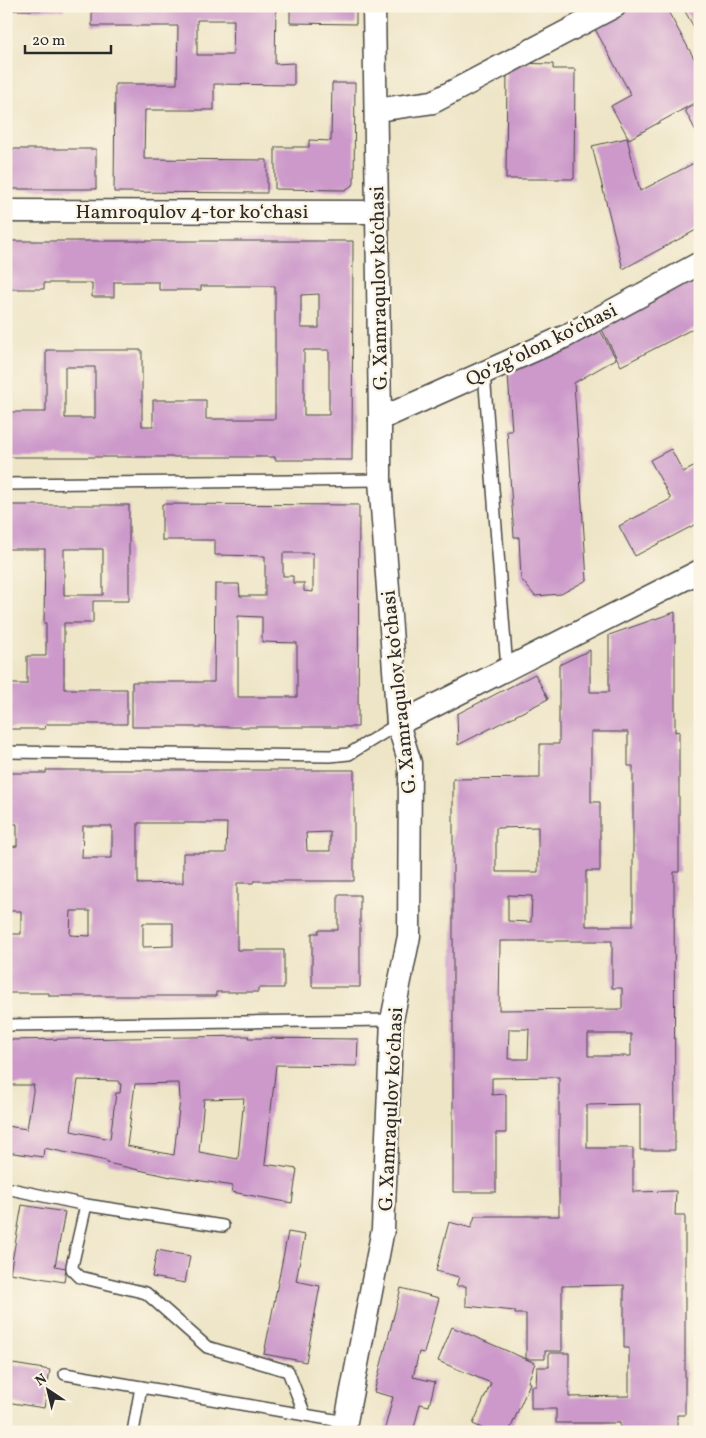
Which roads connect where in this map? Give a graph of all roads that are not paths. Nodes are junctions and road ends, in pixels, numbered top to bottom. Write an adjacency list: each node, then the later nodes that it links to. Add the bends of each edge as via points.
1 (374, 6): 3 (street, G. Xamraqulov koʻchasi)
2 (615, 6): 3 (street, via 433,102)
3 (376, 110): 5 (street, G. Xamraqulov koʻchasi)
4 (6, 211): 5 (street, Hamroqulov 4-tor koʻchasi)
5 (377, 212): 8 (street, G. Xamraqulov koʻchasi)
6 (700, 263): 7 (street, Qoʻzgʻolon koʻchasi, via 566,336)
7 (484, 373): 8 (street, Qoʻzgʻolon koʻchasi); 12 (lane)
8 (380, 419): 9 (street, G. Xamraqulov koʻchasi)
9 (380, 480): 10 (lane); 13 (street, G. Xamraqulov koʻchasi)
10 (6, 484)
11 (700, 572): 12 (street)
12 (507, 668): 13 (street)
13 (398, 724): 14 (lane, via 349,754 330,756); 15 (street, G. Xamraqulov koʻchasi, via 410,763 408,936)
14 (6, 752)
15 (392, 1020): 16 (lane); 23 (street, G. Xamraqulov koʻchasi, via 383,1229)
16 (6, 1025)
17 (6, 1188): 18 (lane)
18 (86, 1205): 19 (lane); 22 (lane, via 72,1270 80,1277 146,1294 207,1347 288,1371)
19 (223, 1226)
20 (65, 1374): 21 (lane)
21 (141, 1387): 22 (lane); 24 (lane)
22 (305, 1415): 23 (lane)
23 (345, 1427)
24 (133, 1432)

